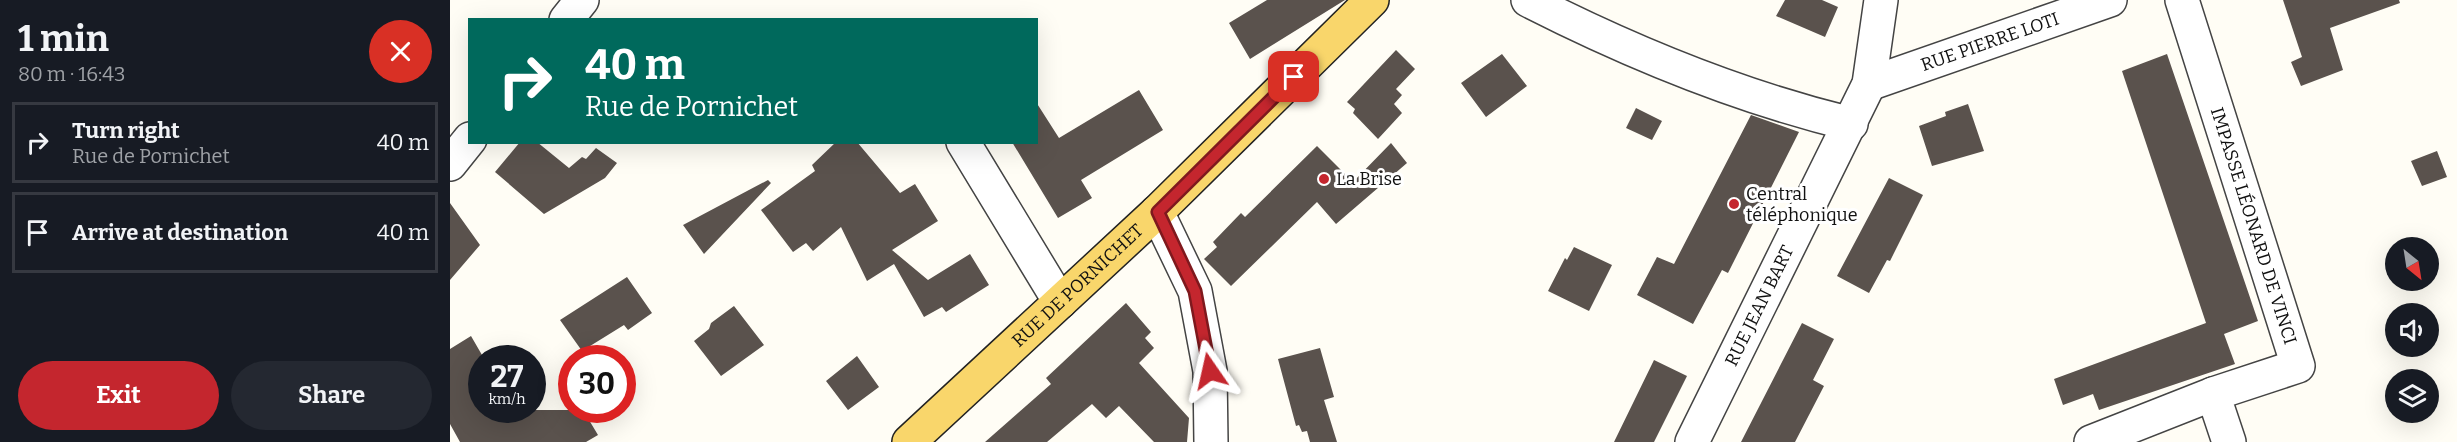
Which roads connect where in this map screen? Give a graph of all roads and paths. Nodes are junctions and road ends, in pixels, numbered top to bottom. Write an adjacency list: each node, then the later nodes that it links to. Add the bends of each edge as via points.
1 (582, 0): 7 (street)
2 (1372, 0): 13 (main road, RUE DE PORNICHET)
3 (1528, 0): 9 (street, via 1578,26 1712,81)
4 (1881, 0): 8 (street, RUE JEAN BART)
5 (2110, 0): 8 (street, RUE PIERRE LOTI)
6 (2182, 0): 15 (street, IMPASSE LÉONARD DE VINCI, via 2298,366)
7 (568, 18)
8 (1869, 84): 9 (street, RUE JEAN BART)
9 (1851, 124): 18 (street, RUE JEAN BART)
10 (468, 142): 12 (street)
11 (964, 144): 14 (street)
12 (450, 164)
13 (1158, 212): 14 (main road, RUE DE PORNICHET); 17 (street, via 1195,291 1210,371)
14 (1060, 302): 16 (main road, RUE DE PORNICHET)
15 (2212, 394): 19 (street, IMPASSE LÉONARD DE VINCI); 20 (street)
16 (909, 442)
17 (1211, 442)
18 (1692, 442)
19 (2091, 442)
20 (2229, 442)

